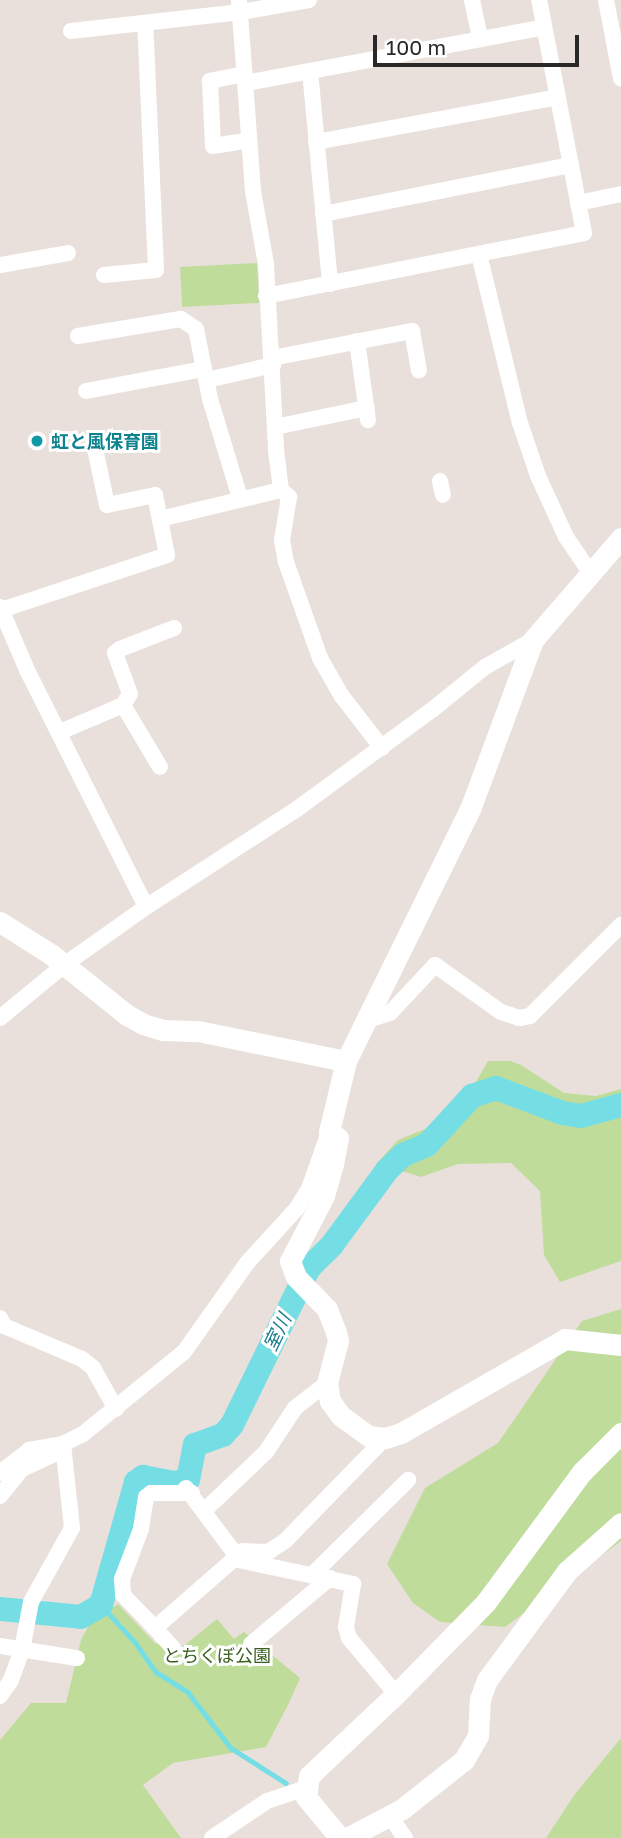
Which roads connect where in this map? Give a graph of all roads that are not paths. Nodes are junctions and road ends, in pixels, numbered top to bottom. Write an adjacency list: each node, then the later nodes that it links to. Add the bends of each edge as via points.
1 (304, 0): 5 (street)
2 (472, 0): 9 (street)
3 (539, 0): 7 (street)
4 (606, 0): 12 (street)
5 (240, 6): 6 (street); 11 (street)
6 (145, 23): 8 (street); 23 (street, via 156,270)
7 (544, 27): 9 (street); 13 (street)
8 (71, 31)
9 (480, 39): 10 (street)
10 (310, 71): 11 (street); 15 (street)
11 (245, 78): 14 (street); 14 (street, via 210,81 214,146)
12 (621, 79)
13 (558, 97): 15 (street); 16 (street)
14 (249, 140): 25 (street)
15 (316, 142): 19 (street)
16 (571, 165): 18 (street); 19 (street)
17 (621, 194): 18 (street)
18 (578, 203): 21 (street, via 584,233)
19 (323, 214): 24 (street)
20 (68, 253): 22 (street)
21 (479, 254): 24 (street); 38 (street, via 514,400 538,476 566,537)
22 (0, 265)
23 (104, 275)
24 (330, 284): 25 (street)
25 (266, 296): 28 (street)
26 (78, 336): 30 (street, via 181,319 196,329)
27 (357, 341): 28 (street); 29 (street, via 412,331); 32 (street, via 368,414)
28 (272, 362): 30 (street); 32 (street)
29 (419, 370)
30 (206, 374): 31 (street); 35 (street)
31 (86, 391)
32 (275, 427): 34 (street)
33 (93, 439): 36 (street, via 107,505 155,495)
34 (281, 490): 35 (street); 45 (street, via 289,497 282,540 286,562 320,658 341,695)
35 (240, 498): 36 (street)
36 (160, 520): 39 (street, via 167,555)
37 (621, 538): 38 (street)
38 (590, 572): 42 (street)
39 (1, 609): 41 (street)
40 (174, 628): 43 (street, via 115,653 131,694)
41 (4, 629): 44 (street)
42 (533, 640): 45 (street, via 485,667); 52 (street, via 470,810)
43 (123, 705): 44 (street); 46 (street)
44 (60, 732): 47 (street)
45 (382, 748): 47 (street)
46 (160, 768)
47 (146, 907): 50 (street)
48 (0, 922): 50 (street)
49 (621, 925): 52 (street, via 530,1016 501,1013 435,965 390,1013)
50 (64, 965): 51 (street); 53 (street, via 143,1024)
51 (0, 1018)
52 (368, 1020): 53 (street)
53 (346, 1061): 54 (street)
54 (329, 1132): 57 (street, via 338,1138 324,1196 290,1261 303,1284 327,1309 337,1332); 58 (street, via 309,1189 297,1208 247,1263 184,1352)
55 (0, 1318): 58 (street, via 4,1326 93,1367)
56 (621, 1345): 60 (street, via 565,1339)
57 (327, 1383): 60 (street, via 330,1401 341,1416 369,1436); 65 (street, via 295,1408 266,1452)
58 (116, 1409): 61 (street)
59 (621, 1433): 76 (street, via 582,1472 486,1602)
60 (385, 1438): 67 (street, via 285,1541 268,1552)
61 (64, 1447): 62 (street, via 29,1450); 64 (street, via 22,1469); 74 (street, via 72,1528 32,1602)
62 (0, 1473)
63 (408, 1480): 68 (street)
64 (0, 1496)
65 (205, 1510): 67 (street); 70 (street, via 189,1490 146,1497 141,1529 122,1579 123,1595)
66 (621, 1522): 79 (street, via 567,1571 487,1680 480,1699 478,1736 464,1760)
67 (233, 1555): 68 (street); 70 (street)
68 (313, 1574): 69 (street)
69 (330, 1578): 71 (street); 76 (street, via 353,1584 346,1627 349,1638)
70 (155, 1628): 73 (street)
71 (251, 1644)
72 (0, 1646): 74 (street)
73 (173, 1648)
74 (22, 1650): 75 (street); 77 (street)
75 (77, 1658)
76 (396, 1694): 78 (street, via 327,1757 309,1776)
77 (0, 1696)
78 (306, 1788): 80 (street, via 267,1801); 81 (street, via 306,1797)
79 (389, 1815): 82 (street); 83 (street)
80 (212, 1838)
81 (340, 1838)
82 (347, 1838)
83 (405, 1838)

